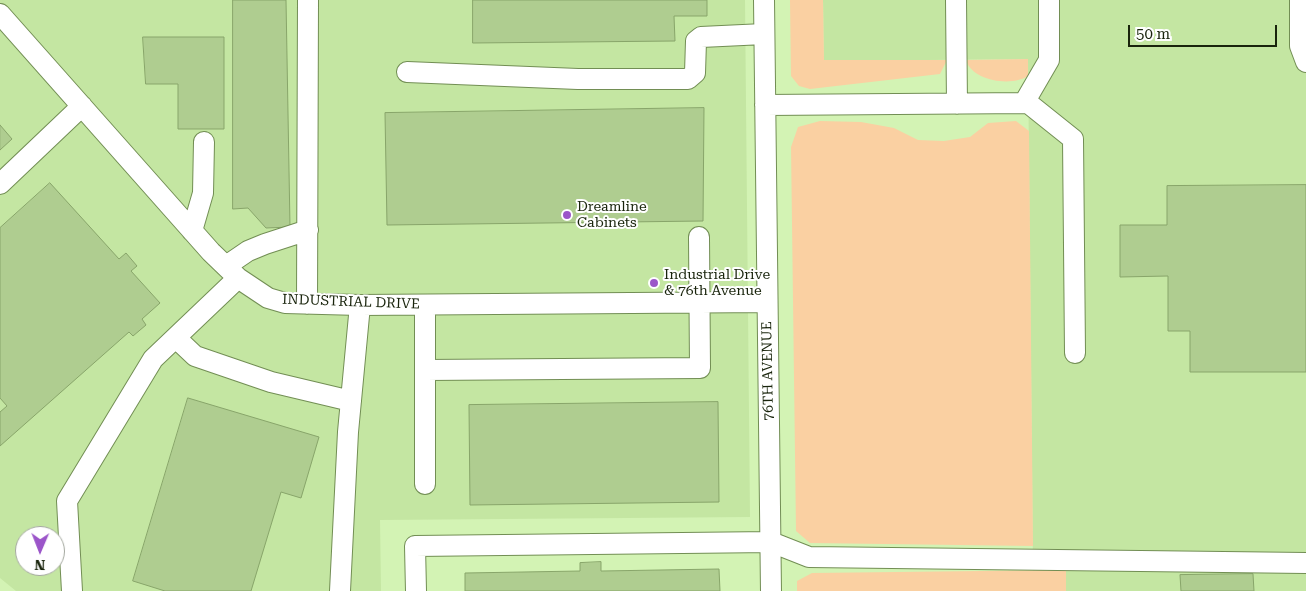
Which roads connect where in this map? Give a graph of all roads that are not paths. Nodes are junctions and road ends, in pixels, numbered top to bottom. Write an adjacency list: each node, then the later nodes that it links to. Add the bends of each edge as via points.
1 (308, 0): 16 (street)
2 (764, 0): 7 (street, 76TH AVENUE)
3 (956, 0): 11 (street)
4 (1049, 0): 10 (street, via 1049,60)
5 (1300, 0): 8 (street, via 1300,46)
6 (0, 14): 13 (street, INDUSTRIAL DRIVE)
7 (764, 34): 9 (street, via 701,37 696,41 694,73 688,79 578,79); 12 (street, 76TH AVENUE)
8 (1306, 62)
9 (407, 72)
10 (1024, 103): 11 (street); 26 (street, via 1073,139)
11 (957, 104): 12 (street)
12 (765, 105): 20 (street, 76TH AVENUE)
13 (82, 106): 15 (street); 17 (street, INDUSTRIAL DRIVE)
14 (204, 142): 17 (street, via 203,193)
15 (0, 184)
16 (308, 230): 19 (street, via 248,251); 22 (street)
17 (192, 231): 19 (street, INDUSTRIAL DRIVE)
18 (699, 237): 21 (street)
19 (232, 272): 22 (street, INDUSTRIAL DRIVE, via 268,298); 25 (street)
20 (767, 302): 21 (street, INDUSTRIAL DRIVE); 30 (street, 76TH AVENUE)
21 (698, 303): 24 (street, INDUSTRIAL DRIVE); 27 (street, via 700,368)
22 (308, 304): 23 (street, INDUSTRIAL DRIVE)
23 (360, 305): 24 (street, INDUSTRIAL DRIVE); 28 (street)
24 (425, 305): 27 (street)
25 (176, 338): 28 (street, via 195,356 272,382); 32 (street, via 153,359 67,501)
26 (1075, 353)
27 (425, 370): 29 (street)
28 (351, 401): 33 (street)
29 (426, 484)
30 (771, 542): 31 (street, via 809,557); 34 (street, via 415,546); 35 (street, 76TH AVENUE)
31 (1306, 563)
32 (72, 591)
33 (340, 591)
34 (416, 591)
35 (771, 591)

